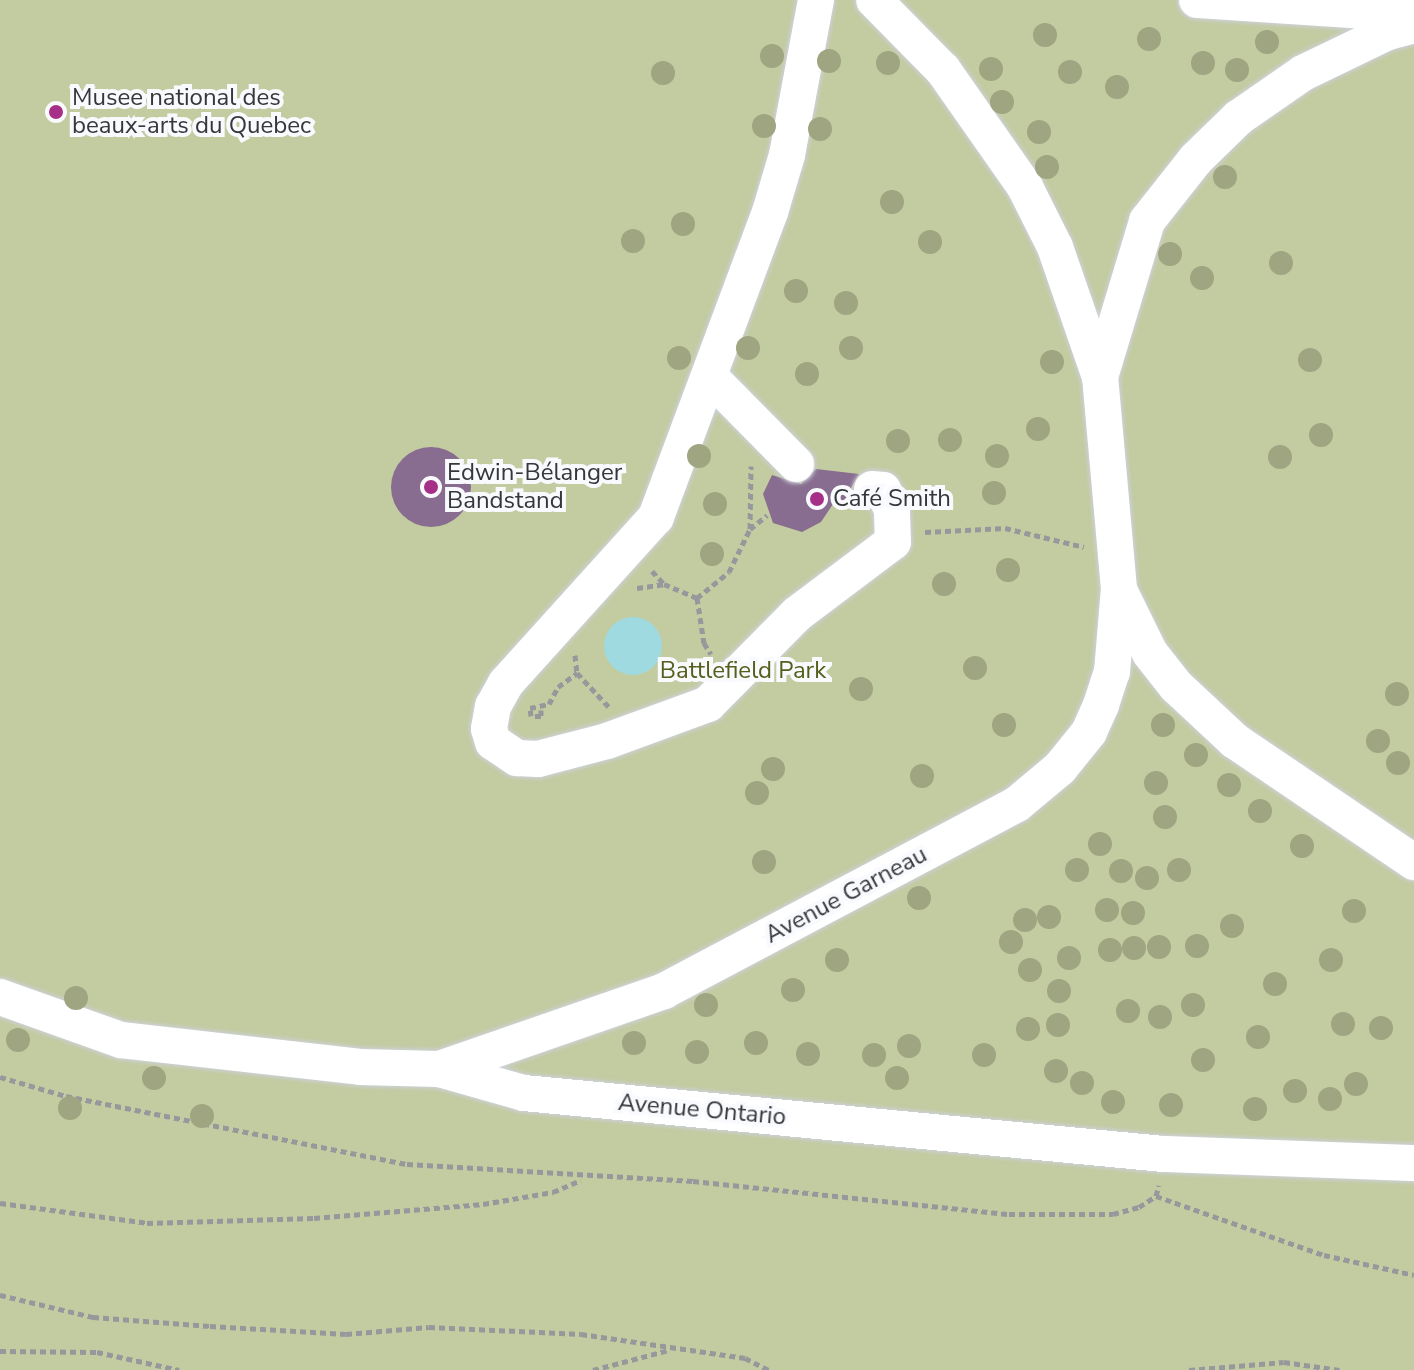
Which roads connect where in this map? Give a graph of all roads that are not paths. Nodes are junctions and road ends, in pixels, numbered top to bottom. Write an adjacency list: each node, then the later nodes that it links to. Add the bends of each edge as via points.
1 (816, 0): 7 (street, via 783,169)
2 (874, 0): 6 (street, Avenue Garneau, via 943,70 1025,187 1055,247)
3 (1197, 0): 4 (street)
4 (1414, 14)
5 (1414, 25): 6 (street, Avenue Garneau, via 1303,73 1238,118 1196,159 1147,221)
6 (1100, 377): 10 (street, Avenue Garneau)
7 (711, 378): 8 (street); 9 (street, via 656,517 506,683 493,706 493,742 517,758 538,759 607,741 708,704 797,614 893,542 892,510 883,490)
8 (796, 464)
9 (872, 489)
10 (1118, 571): 11 (street, Avenue Garneau, via 1150,653 1225,732 1300,789); 13 (street, Avenue Garneau, via 1112,672 1089,732 1060,768 1017,804 664,991)
11 (1414, 862)
12 (0, 997): 13 (street, Avenue Ontario, via 121,1040 331,1064)
13 (439, 1069): 14 (street, Avenue Ontario, via 524,1093 1163,1154)
14 (1414, 1163)

